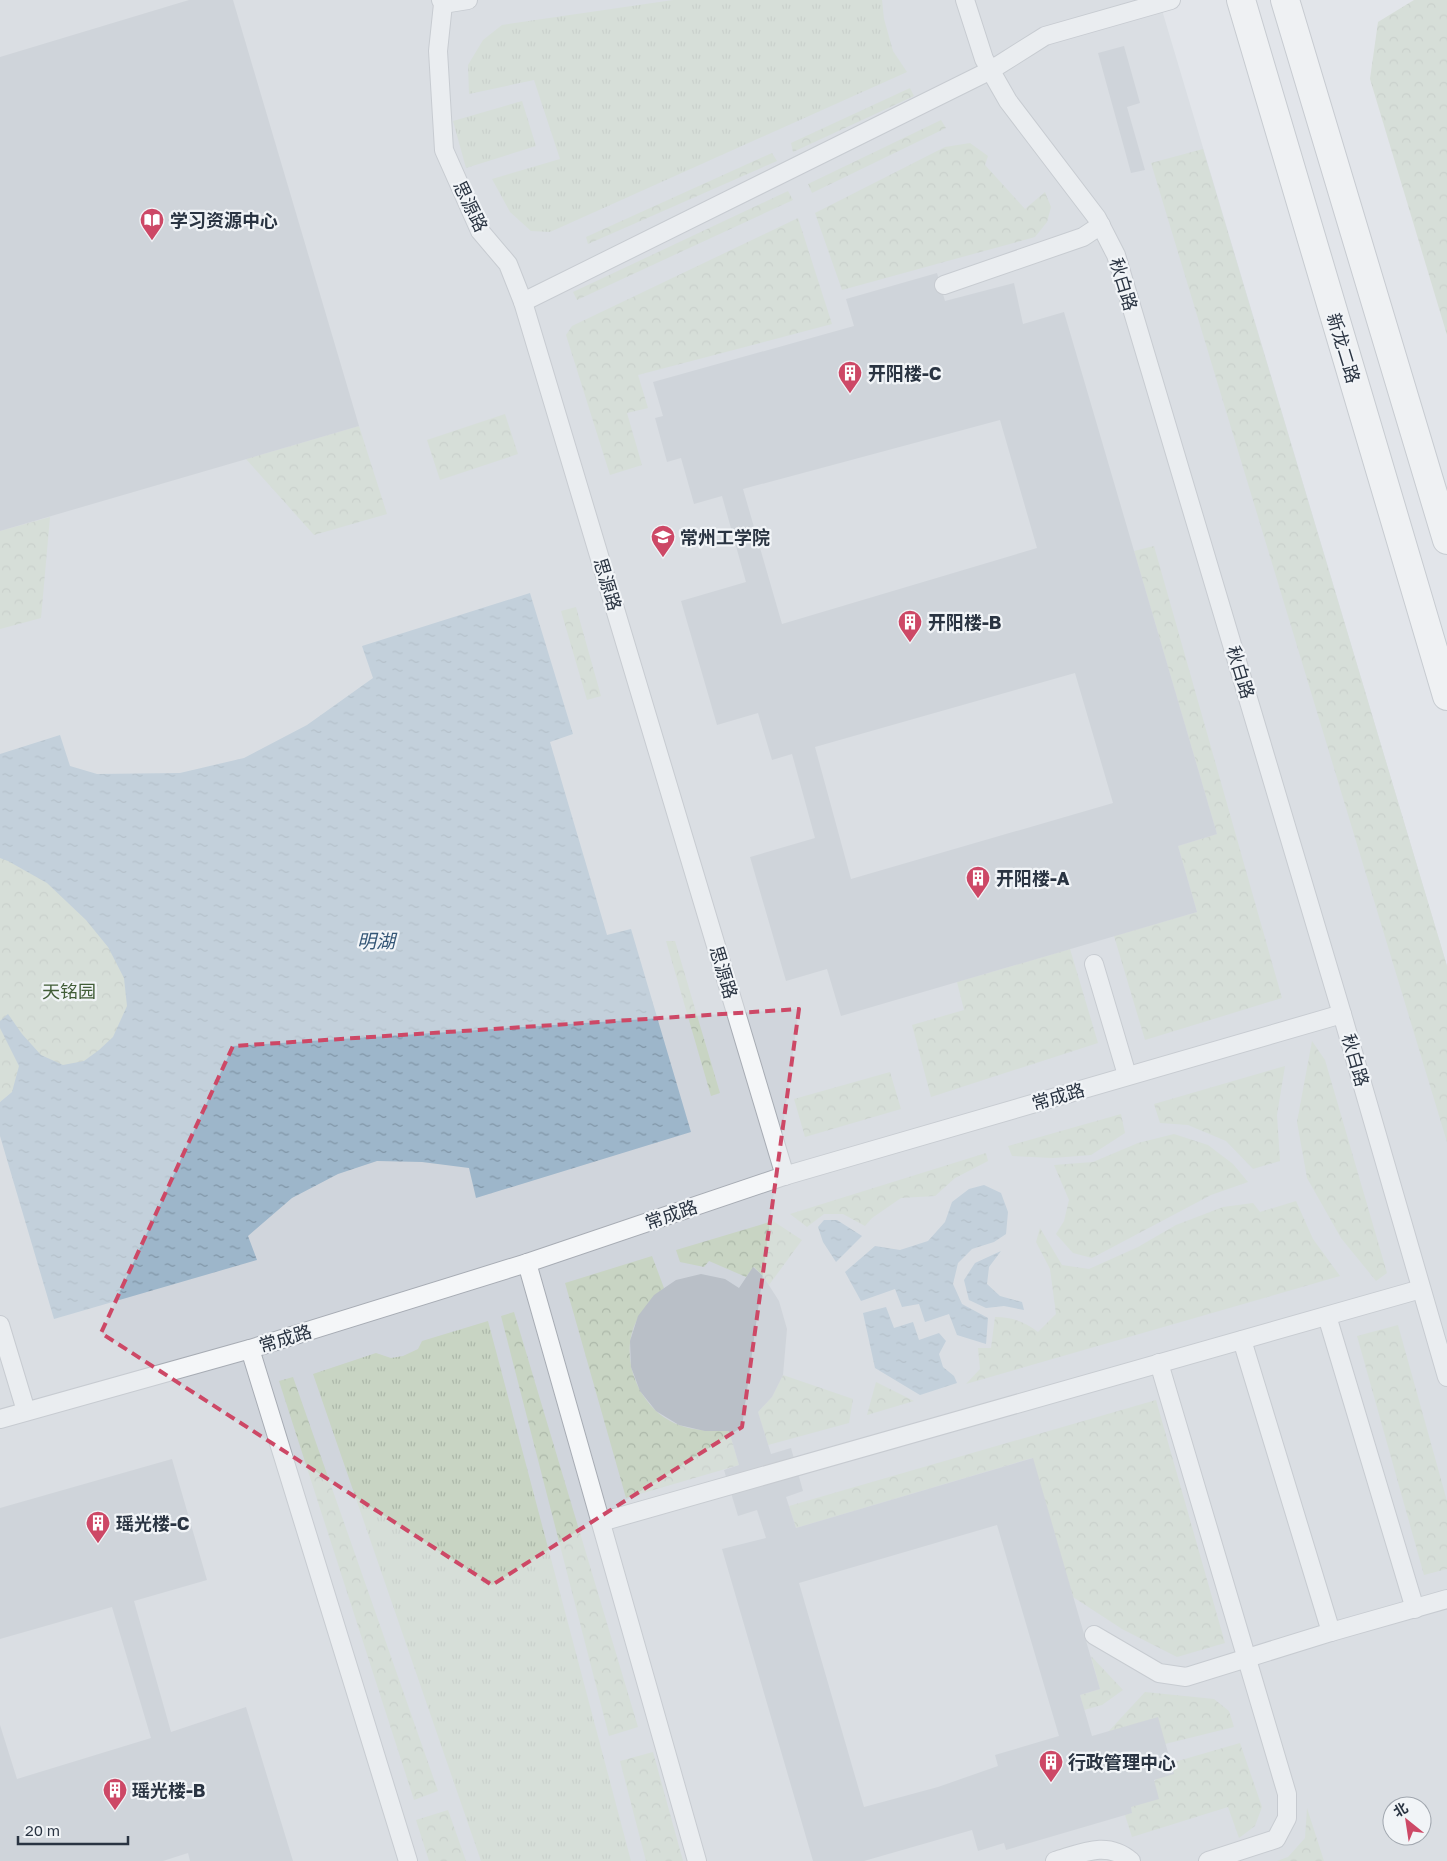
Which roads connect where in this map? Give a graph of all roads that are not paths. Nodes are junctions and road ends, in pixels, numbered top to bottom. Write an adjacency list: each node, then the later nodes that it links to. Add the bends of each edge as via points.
1 (468, 0): 6 (lane)
2 (965, 0): 7 (lane, 秋白路, via 984,59)
3 (1170, 0): 7 (lane, via 1045,36)
4 (1241, 0): 12 (street, 新龙二路)
5 (1285, 0): 11 (street)
6 (442, 2): 10 (lane, 思源路, via 438,51 444,150 480,231 508,264)
7 (992, 70): 8 (lane, 秋白路, via 1008,101); 10 (lane)
8 (1101, 225): 9 (lane, via 1082,237); 14 (lane, 秋白路, via 1116,255)
9 (944, 286)
10 (523, 302): 16 (lane, 思源路)
11 (1447, 540)
12 (1447, 696)
13 (1094, 964): 15 (lane)
14 (1342, 1014): 15 (lane, 常成路); 18 (lane, 秋白路)
15 (1128, 1075): 16 (lane, 常成路)
16 (785, 1176): 17 (lane, 常成路)
17 (527, 1263): 22 (lane, 常成路); 27 (lane)
18 (1421, 1289): 19 (lane); 24 (lane, 秋白路)
19 (1327, 1316): 21 (lane); 29 (lane)
20 (0, 1326): 25 (lane)
21 (1242, 1340): 23 (lane); 30 (lane)
22 (250, 1349): 25 (lane, 常成路); 33 (lane)
23 (1159, 1363): 27 (lane); 32 (lane)
24 (1447, 1377)
25 (26, 1411): 26 (lane, 常成路)
26 (0, 1419)
27 (601, 1522): 34 (lane)
28 (1447, 1599): 29 (lane)
29 (1415, 1609): 30 (lane)
30 (1331, 1632): 32 (lane)
31 (1094, 1635): 32 (lane, via 1159,1672 1186,1677)
32 (1247, 1659): 37 (lane, via 1287,1794 1287,1818 1276,1839)
33 (408, 1861)
34 (698, 1861)
35 (1055, 1861): 36 (lane, via 1098,1848 1123,1853)
36 (1131, 1861)
37 (1208, 1861)

